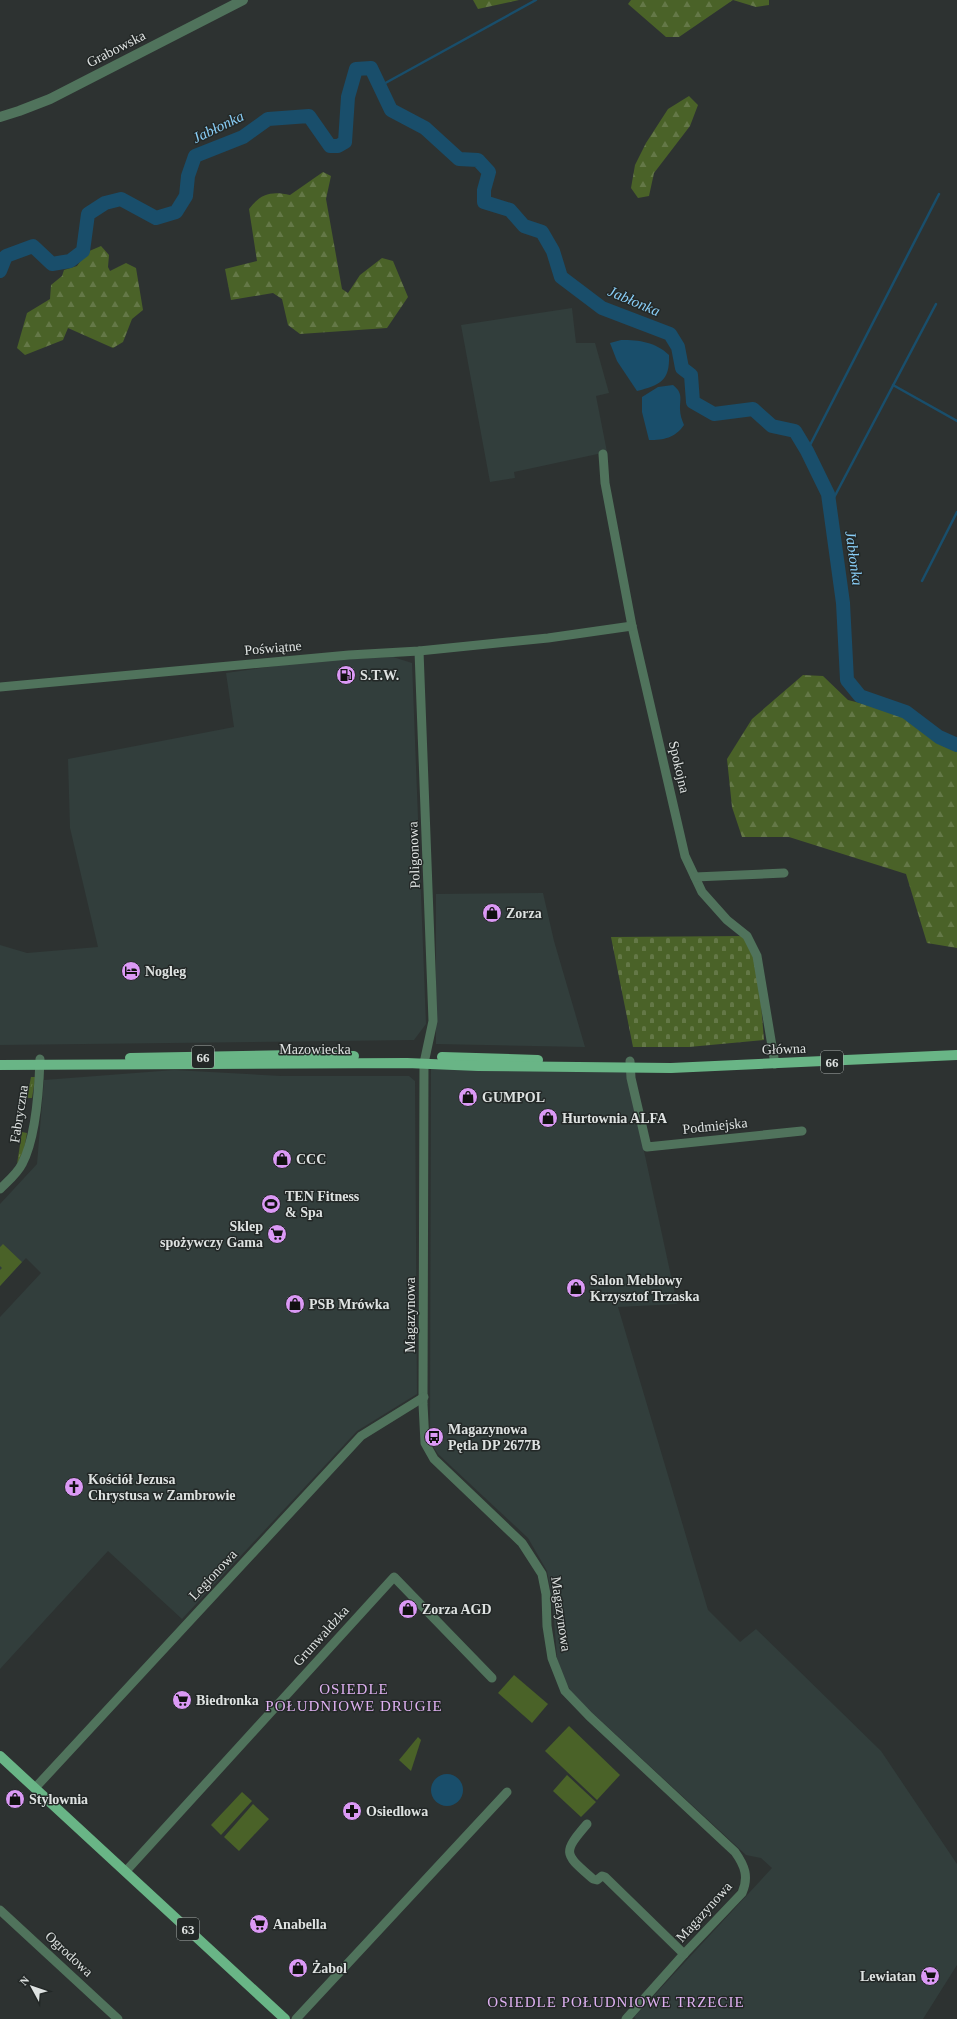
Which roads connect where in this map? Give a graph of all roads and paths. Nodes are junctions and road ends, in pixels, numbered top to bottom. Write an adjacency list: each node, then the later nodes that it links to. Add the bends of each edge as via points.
1 (243, 0): 2 (street, Grabowska, via 50,99)
2 (0, 117)
3 (602, 454): 4 (street, Spokojna, via 605,483)
4 (632, 626): 5 (street, Poświątne, via 548,638); 8 (street, Spokojna, via 684,856)
5 (419, 651): 6 (street, Poświątne, via 349,655); 11 (street, Poligonowa, via 433,1009)
6 (0, 687)
7 (784, 873): 8 (street)
8 (695, 877): 14 (street, Spokojna, via 702,892 726,920 747,936 757,956)
9 (957, 1055): 14 (main road, Główna / 66)
10 (0, 1059): 12 (main road, Mazowiecka / 66)
11 (425, 1060): 12 (main road, Mazowiecka / 66, via 295,1055); 13 (main road, Mazowiecka / 66); 18 (street, Magazynowa)
12 (40, 1062): 15 (main road, Mazowiecka / 66); 17 (street, Fabryczna, via 36,1109 27,1153 16,1172)
13 (630, 1064): 14 (main road, Główna / 66); 16 (street, Podmiejska, via 647,1147)
14 (775, 1064)
15 (0, 1065)
16 (802, 1131)
17 (0, 1189)
18 (424, 1397): 21 (street, Legionowa, via 361,1436); 26 (street, Magazynowa, via 425,1443 429,1451 522,1542 542,1574 552,1658 565,1690 589,1716 735,1852 742,1862 746,1880 742,1893)
19 (492, 1678): 24 (street, Grunwaldzka, via 394,1577)
20 (0, 1756): 21 (main road, 63)
21 (35, 1788): 24 (main road, 63)
22 (507, 1792): 29 (street)
23 (587, 1824): 26 (street, via 572,1841 569,1851 571,1860 593,1880 605,1877)
24 (126, 1872): 28 (main road, 63)
25 (0, 1910): 27 (street, Ogrodowa)
26 (684, 1954): 30 (street, Magazynowa)
27 (118, 2019)
28 (285, 2019)
29 (296, 2019)
30 (626, 2019)

